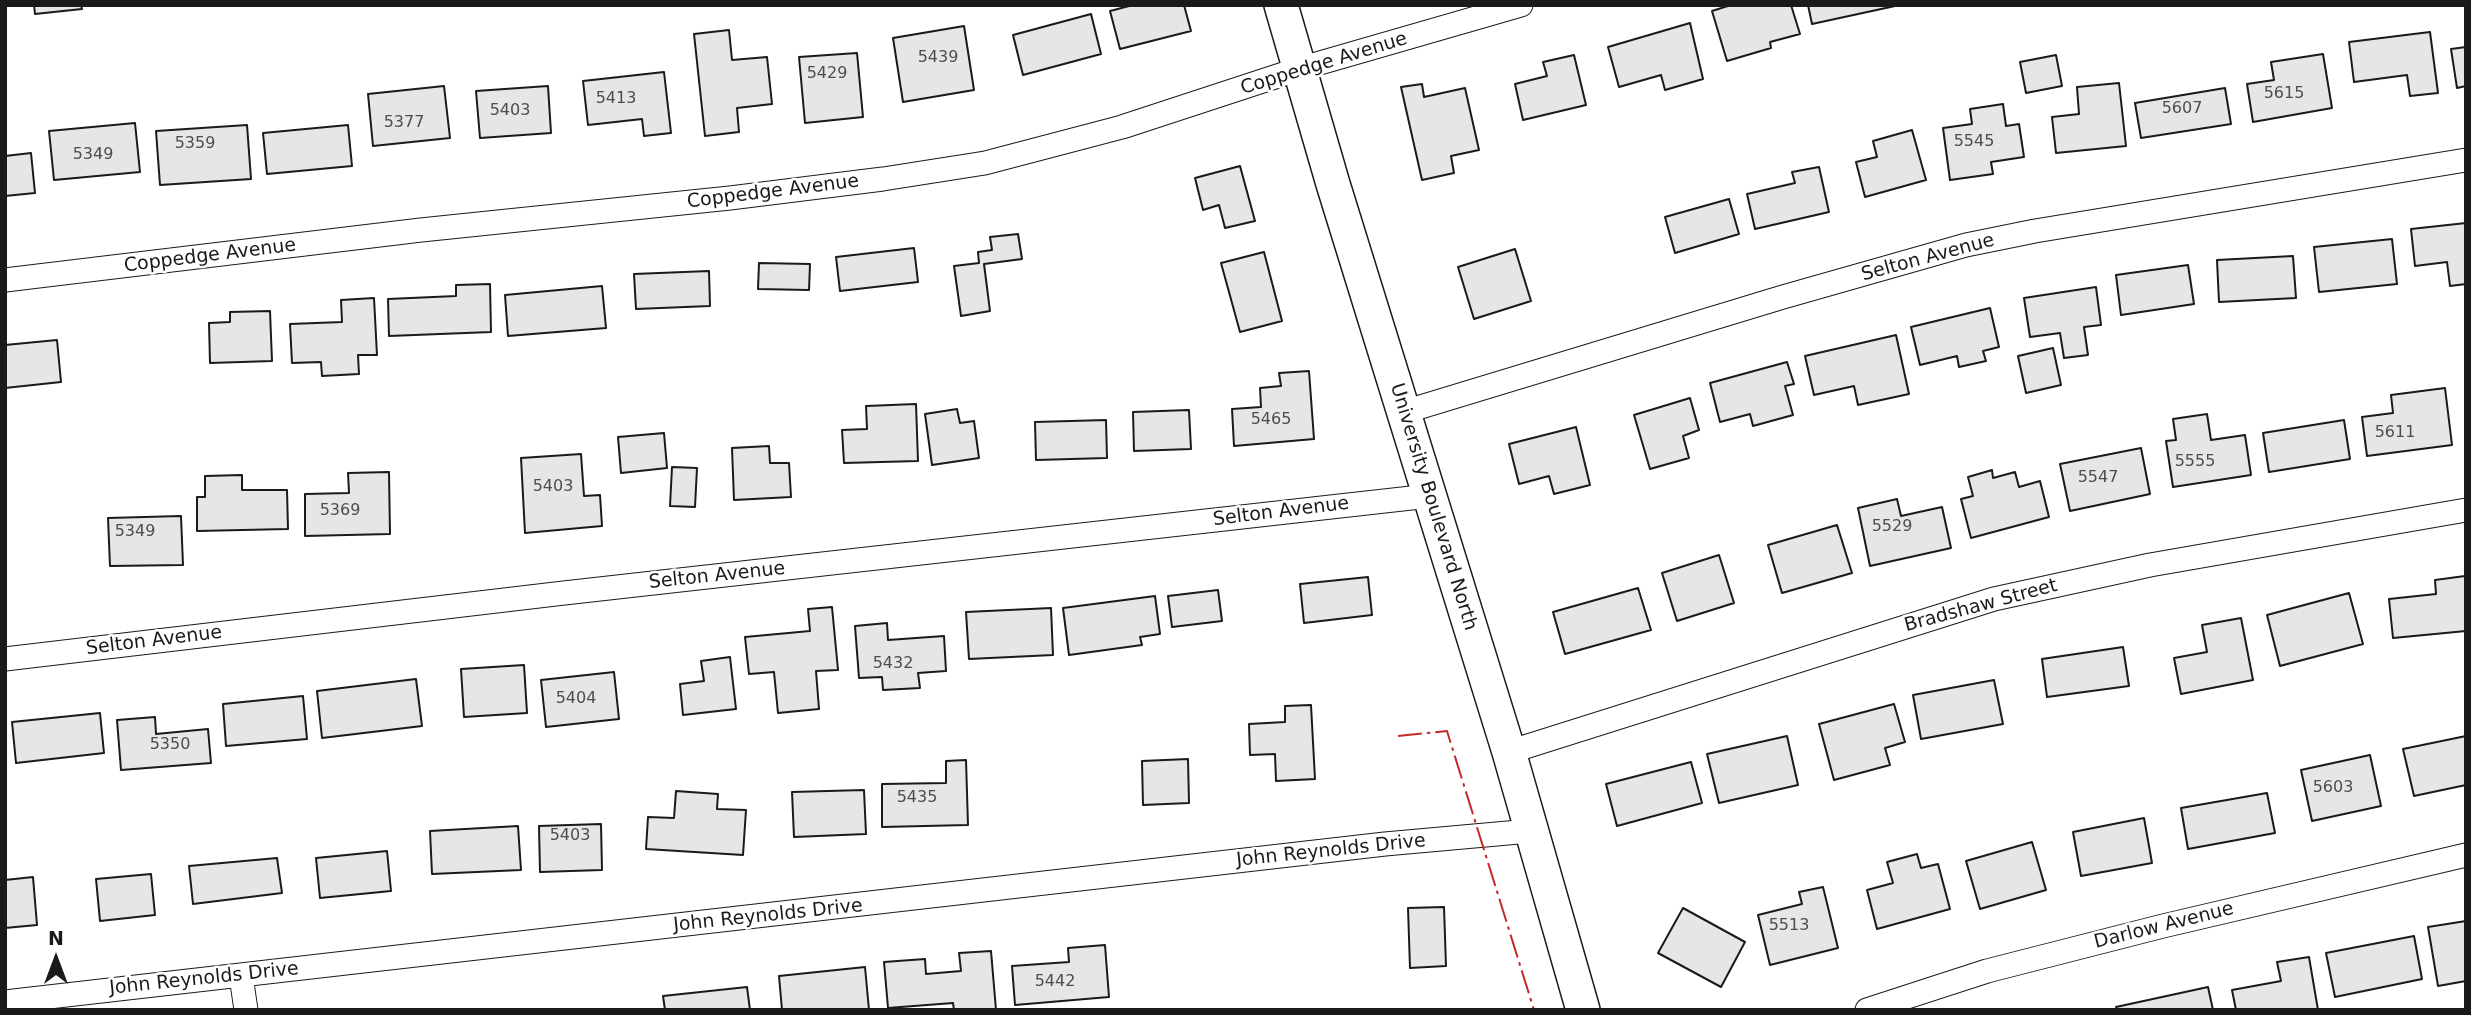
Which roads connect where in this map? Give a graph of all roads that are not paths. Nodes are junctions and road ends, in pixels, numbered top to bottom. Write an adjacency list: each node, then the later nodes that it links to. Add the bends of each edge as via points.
1 (1281, 5): 3 (street, University Boulevard North)
2 (1521, 5): 3 (street, Coppedge Avenue)
3 (1299, 69): 5 (street, Coppedge Avenue, via 1122,127 972,165 744,196); 6 (street, University Boulevard North)
4 (2466, 160): 6 (street, Selton Avenue, via 1966,245)
5 (5, 280)
6 (1404, 412): 7 (street, University Boulevard North)
7 (1429, 496): 9 (street, Selton Avenue); 10 (street, University Boulevard North)
8 (2466, 510): 10 (street, Bradshaw Street, via 2150,565 1994,599)
9 (5, 659)
10 (1508, 752): 11 (street, University Boulevard North)
11 (1530, 831): 13 (street, John Reynolds Drive); 16 (street, University Boulevard North)
12 (2466, 855): 17 (street, Darlow Avenue, via 1987,971)
13 (241, 976): 14 (street, John Reynolds Drive); 15 (street)
14 (5, 1002)
15 (246, 1010)
16 (1583, 1010)
17 (1867, 1010)

